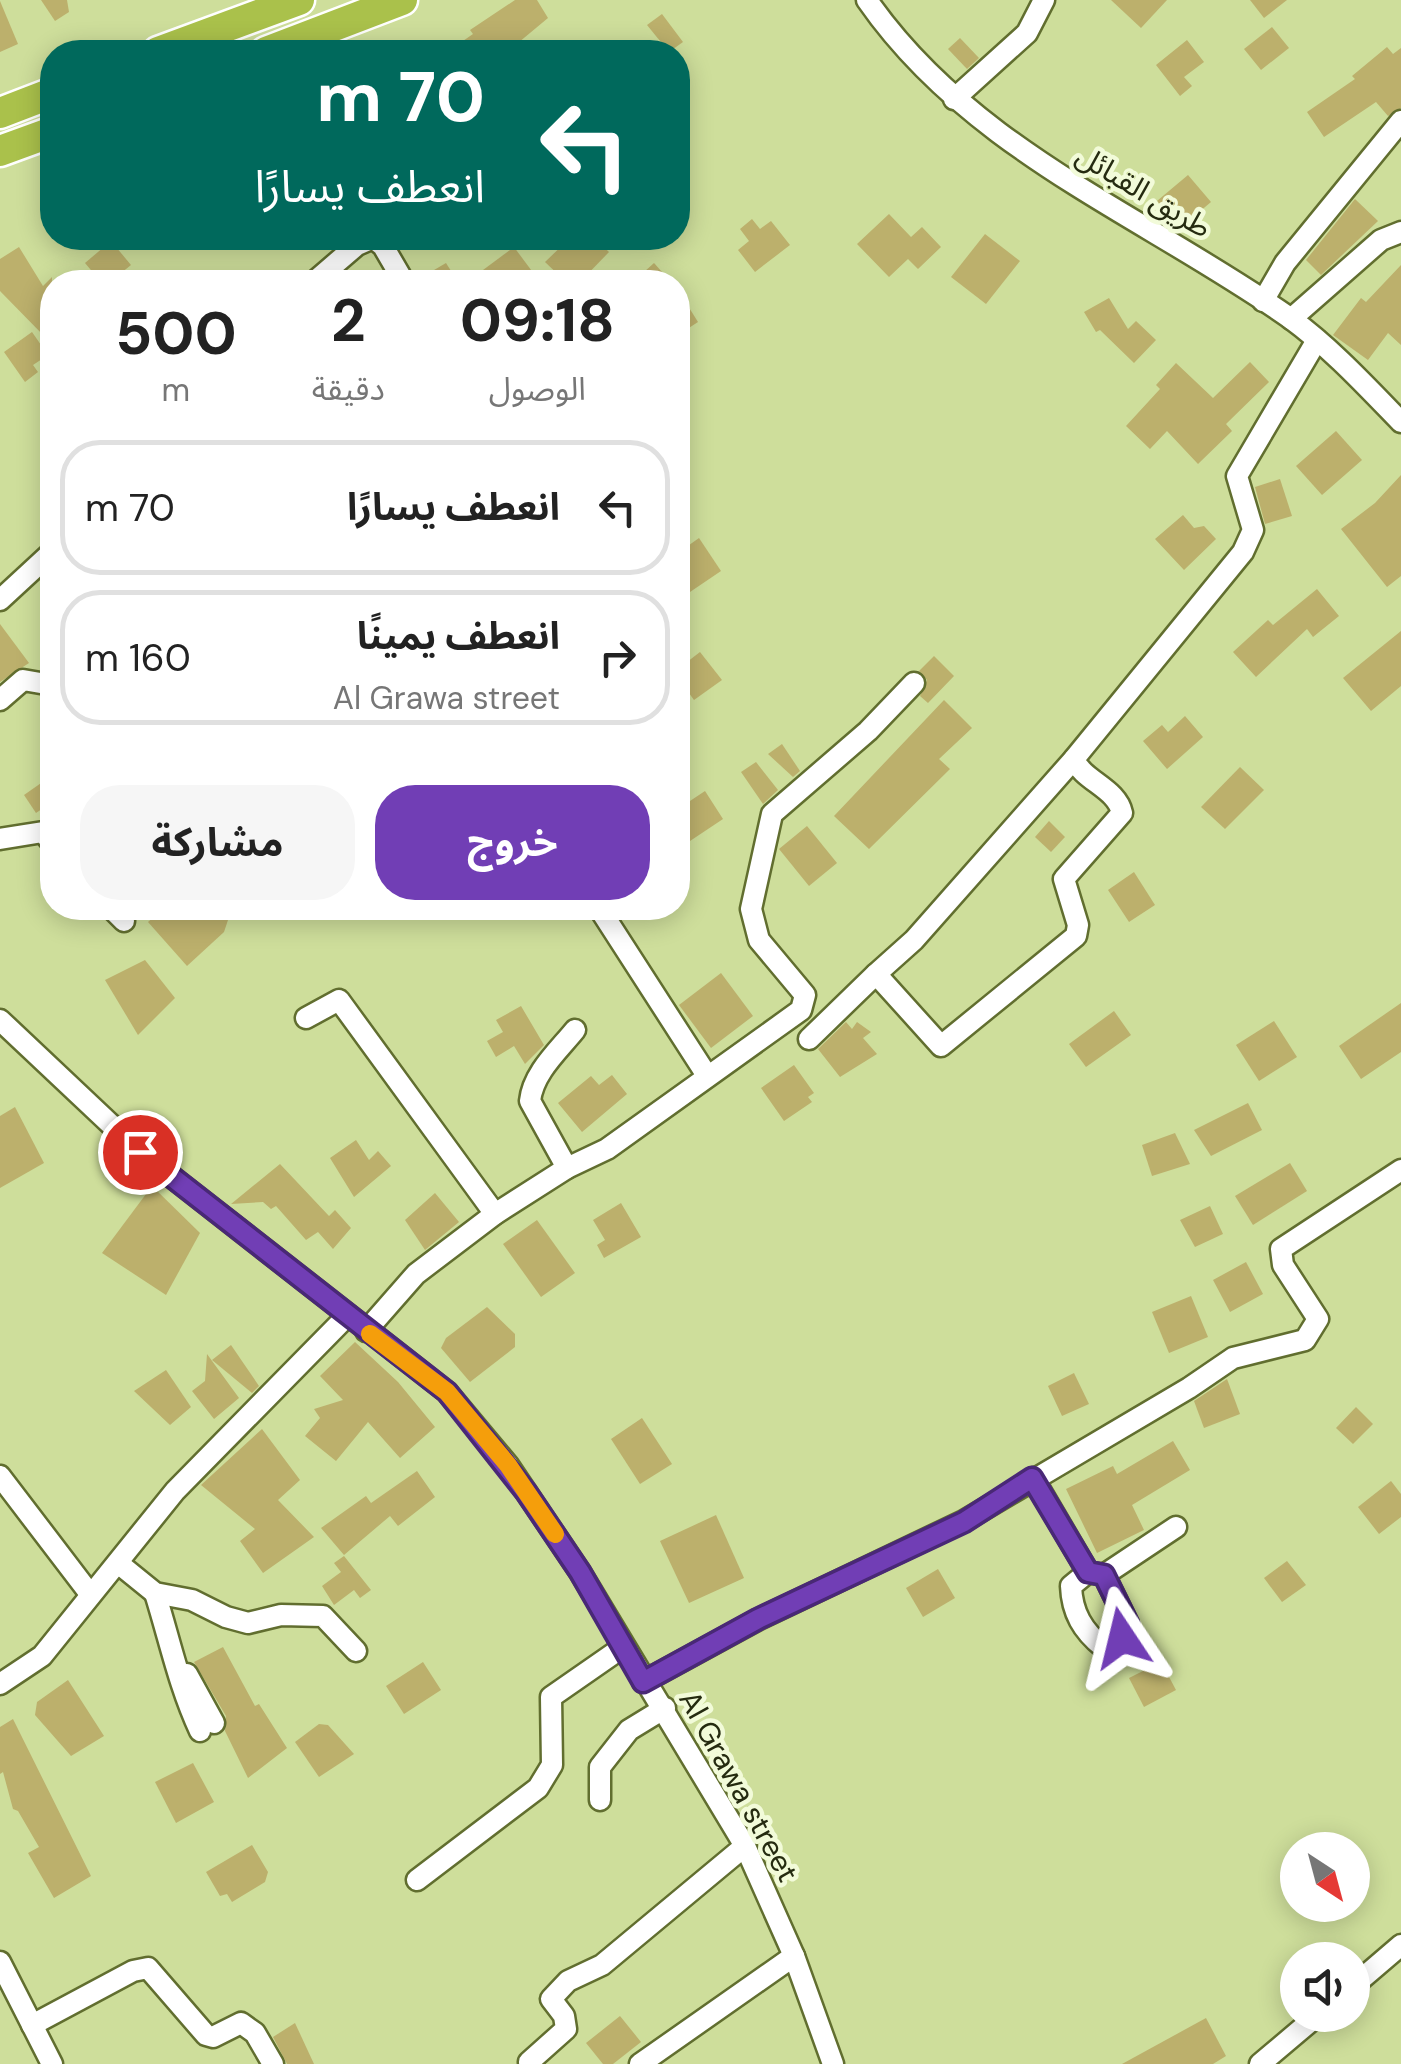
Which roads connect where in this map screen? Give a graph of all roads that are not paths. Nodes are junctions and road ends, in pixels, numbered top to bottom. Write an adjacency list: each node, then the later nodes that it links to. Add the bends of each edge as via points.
1 (298, 0): 5 (highway)
2 (402, 0): 6 (highway)
3 (867, 0): 8 (street, طريق القبائل, via 920,69)
4 (1044, 0): 8 (street, via 1027,33)
5 (196, 40)
6 (297, 40)
7 (40, 97): 9 (highway)
8 (954, 99): 16 (street, طريق القبائل, via 1041,163)
9 (0, 112)
10 (1401, 121): 16 (street, via 1285,264)
11 (40, 137): 12 (highway)
12 (0, 152)
13 (1401, 232): 17 (street, via 1381,240)
14 (352, 250): 15 (street)
15 (328, 270)
16 (1263, 301): 17 (street, طريق القبائل)
17 (1291, 319): 18 (street, طريق القبائل)
18 (1317, 340): 19 (street, طريق القبائل); 25 (street, via 1237,476 1253,530 1243,552)
19 (1401, 422)
20 (40, 563): 21 (street)
21 (0, 600)
22 (40, 683): 24 (street, via 23,680)
23 (914, 684): 34 (street, via 772,814 751,909 759,940 806,995 801,1010)
24 (0, 700)
25 (1074, 759): 29 (street); 29 (street, via 1122,812 1066,875 1076,936 940,1046)
26 (40, 832): 27 (street)
27 (0, 839)
28 (607, 920): 34 (street)
29 (876, 974): 33 (street)
30 (306, 1018): 37 (street, via 339,1000)
31 (0, 1020): 38 (street, Al Grawa street, via 140,1152)
32 (575, 1030): 35 (street, via 546,1064 530,1101)
33 (809, 1039)
34 (706, 1074): 35 (street, via 607,1149)
35 (567, 1168): 37 (street)
36 (1401, 1170): 41 (street, via 1282,1249 1283,1265 1318,1319 1310,1335 1222,1363)
37 (495, 1214): 39 (street, via 416,1274)
38 (348, 1315): 39 (street, Al Grawa street); 43 (street, via 188,1477)
39 (366, 1331): 46 (street, Al Grawa street, via 447,1392 508,1465)
40 (0, 1476): 45 (street)
41 (1032, 1478): 42 (street, via 1096,1574); 48 (street, via 964,1522 758,1619)
42 (1176, 1527)
43 (118, 1563): 44 (street); 45 (street)
44 (155, 1593): 47 (street, via 248,1623 281,1614 323,1616); 51 (street, via 178,1684)
45 (90, 1594): 49 (street, via 42,1656)
46 (623, 1647): 48 (street, Al Grawa street); 54 (street, via 550,1697 552,1765 538,1788)
47 (356, 1651)
48 (643, 1682): 50 (street, Al Grawa street)
49 (0, 1684)
50 (664, 1708): 52 (street, via 630,1730 600,1766); 53 (street, Al Grawa street)
51 (207, 1727)
52 (600, 1800)
53 (745, 1846): 56 (street, Al Grawa street); 61 (street, via 602,1964 568,1981 551,1998 566,2029)
54 (418, 1880)
55 (1401, 1945): 58 (street)
56 (794, 1956): 64 (street); 65 (street, Al Grawa street)
57 (0, 1962): 59 (street)
58 (1370, 1972)
59 (32, 2025): 62 (street); 63 (street, via 148,1968 206,2034 241,2023)
60 (1298, 2032): 66 (street)
61 (529, 2062)
62 (52, 2064)
63 (273, 2064)
64 (640, 2064)
65 (833, 2064)
66 (1260, 2064)

